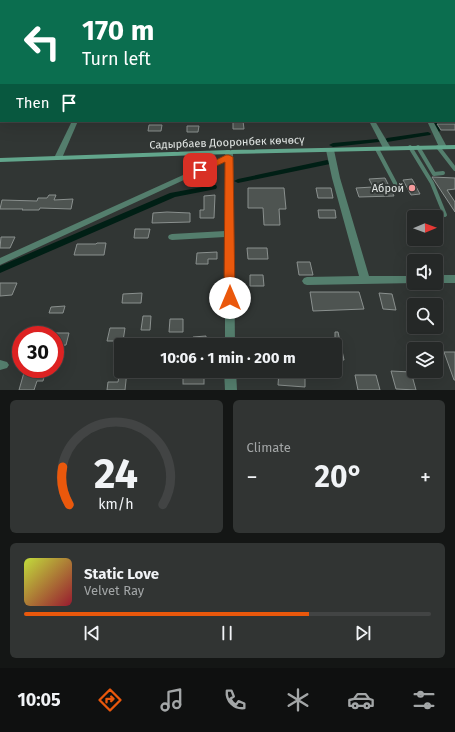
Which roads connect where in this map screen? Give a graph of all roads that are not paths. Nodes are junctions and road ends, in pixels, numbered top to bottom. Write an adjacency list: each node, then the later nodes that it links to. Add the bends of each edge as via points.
1 (75, 122): 11 (street)
2 (373, 122): 7 (street)
3 (430, 122): 5 (street)
4 (414, 147): 5 (main road, Садырбаев Дооронбек көчөсү); 7 (main road, Садырбаев Дооронбек көчөсү); 14 (lane, via 434,174); 16 (lane)
5 (441, 147): 6 (main road, Садырбаев Дооронбек көчөсү); 13 (lane)
6 (455, 147)
7 (386, 148): 8 (main road, Садырбаев Дооронбек көчөсү)
8 (377, 149): 9 (main road, Садырбаев Дооронбек көчөсү); 15 (lane)
9 (330, 150): 10 (main road, Садырбаев Дооронбек көчөсү); 22 (street)
10 (229, 155): 11 (main road, Садырбаев Дооронбек көчөсү); 17 (street); 19 (street)
11 (58, 158): 12 (main road, Садырбаев Дооронбек көчөсү)
12 (0, 160)
13 (455, 169)
14 (443, 173)
15 (396, 185)
16 (445, 214)
17 (230, 234): 18 (street); 25 (street)
18 (172, 237)
19 (0, 262)
20 (443, 279): 21 (street)
21 (455, 279)
22 (365, 280): 23 (street); 24 (street)
23 (407, 280)
24 (307, 281)
25 (230, 338)
26 (230, 378): 27 (street)
27 (231, 390)

